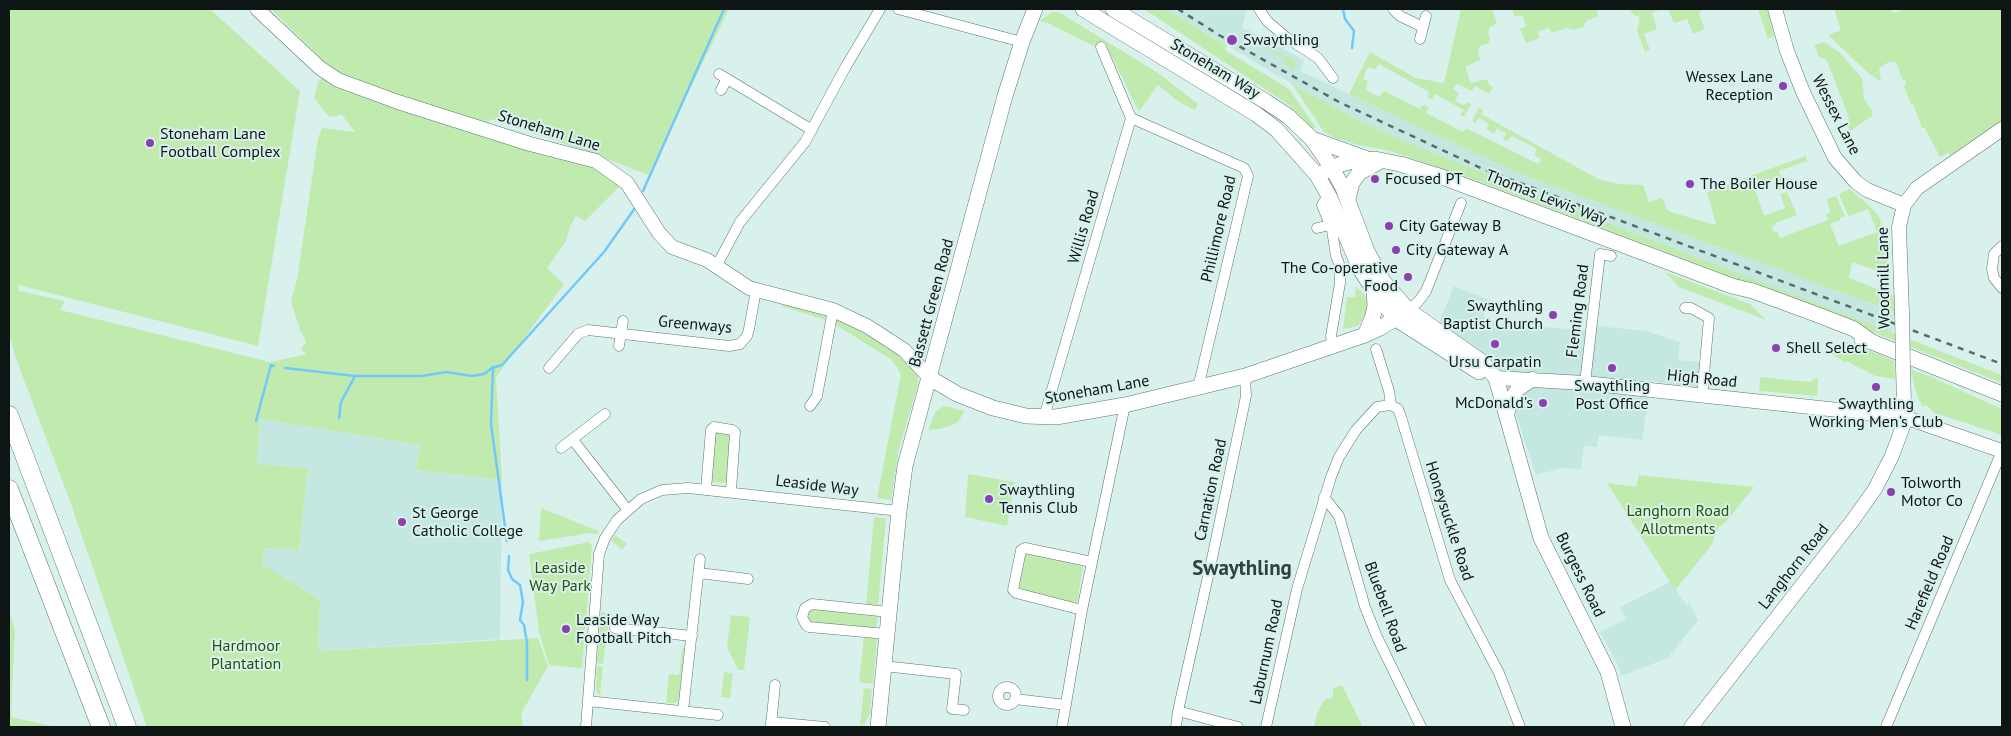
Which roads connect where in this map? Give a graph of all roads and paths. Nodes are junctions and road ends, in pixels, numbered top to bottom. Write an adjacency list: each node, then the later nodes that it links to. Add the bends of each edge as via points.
1 (257, 9): 34 (street, Stoneham Lane, via 320,68 338,80 606,167 627,183 672,248)
2 (880, 9): 21 (street)
3 (898, 9): 14 (street)
4 (1034, 9): 14 (main road, Bassett Green Road)
5 (1083, 9): 25 (main road, Stoneham Way, via 1269,123)
6 (1113, 9): 16 (main road, Stoneham Way)
7 (1130, 9): 16 (main road, via 1190,47)
8 (1259, 9): 17 (street, via 1267,21 1287,38 1318,58)
9 (1393, 9): 12 (street)
10 (1775, 9): 29 (street, Wessex Lane, via 1799,83 1835,158 1867,190)
11 (1426, 16): 12 (street)
12 (1422, 27): 13 (street)
13 (1420, 39)
14 (1022, 42): 49 (main road, Bassett Green Road)
15 (1101, 47): 19 (street)
16 (1210, 66): 22 (main road, Stoneham Way, via 1279,110)
17 (1333, 78)
18 (721, 90): 21 (street, via 723,76)
19 (1131, 118): 53 (street, Phillimore Road, via 1244,168 1248,176); 63 (street, Willis Road)
20 (2002, 129): 29 (street, Woodmill Lane, via 1917,188)
21 (812, 130): 34 (street, via 740,222)
22 (1312, 139): 23 (main road); 24 (main road, Stoneham Way)
23 (1375, 159): 24 (main road, Thomas Lewis Way, via 1348,162); 26 (main road, via 1358,173); 54 (main road, Thomas Lewis Way, via 1442,177 1818,315 1854,329 1872,342)
24 (1332, 168): 25 (main road, Thomas Lewis Way); 26 (main road, Stoneham Way)
25 (1317, 175): 27 (main road, Stoneham Way)
26 (1348, 199): 40 (main road, Stoneham Way, via 1373,264)
27 (1326, 201): 30 (street); 37 (main road, Stoneham Way)
28 (1461, 203): 40 (street, via 1426,291)
29 (1904, 205): 62 (street, Woodmill Lane, bridge, via 1899,227)
30 (1330, 225): 31 (street); 45 (street, via 1340,266 1331,336)
31 (1317, 228)
32 (2002, 246): 35 (street, via 1994,254 1992,269)
33 (1611, 256): 52 (street, Fleming Road, via 1600,254)
34 (717, 265): 36 (street, Stoneham Lane)
35 (2002, 288)
36 (756, 290): 39 (street, Stoneham Lane); 42 (street, Greenways, via 747,336 734,346)
37 (1374, 291): 40 (main road, Stoneham Way); 43 (main road, via 1373,316)
38 (1686, 308): 55 (street, via 1709,318)
39 (833, 310): 49 (street, Stoneham Lane, via 868,326 904,350); 58 (street, via 817,396)
40 (1402, 314): 43 (main road, Stoneham Lane); 50 (main road, High Road, via 1479,372)
41 (623, 321): 42 (street)
42 (621, 334): 44 (street); 47 (street, Greenways, via 583,331)
43 (1365, 335): 45 (main road, Stoneham Lane)
44 (619, 346)
45 (1333, 346): 48 (main road, Stoneham Lane)
46 (1376, 349): 57 (street, Honeysuckle Road)
47 (549, 368)
48 (1245, 376): 53 (main road, Stoneham Lane); 89 (street, Carnation Road, via 1246,396)
49 (930, 378): 63 (main road, Stoneham Lane, via 986,406 1021,416); 72 (main road, Bassett Green Road, via 907,458)
50 (1496, 378): 51 (street, High Road); 61 (main road, Burgess Road)
51 (1534, 379): 52 (street, High Road); 61 (street, via 1517,390 1511,398)
52 (1585, 383): 55 (street, High Road)
53 (1198, 388): 56 (main road, Stoneham Lane)
54 (2002, 394)
55 (1702, 397): 62 (street, High Road)
56 (1124, 405): 63 (main road, Stoneham Lane); 74 (street)
57 (1391, 405): 70 (street, Laburnum Road, via 1377,407 1356,430 1340,457); 102 (street, Honeysuckle Road, via 1398,409 1401,417 1450,580 1503,682)
58 (810, 406)
59 (605, 414): 64 (street)
60 (9, 415): 93 (highway)
61 (1507, 415): 103 (main road, Burgess Road, via 1541,538 1608,672)
62 (1904, 417): 66 (street, High Road); 104 (street, Langhorn Road, via 1892,456 1872,494)
63 (1044, 418)
64 (573, 440): 65 (street); 71 (street)
65 (561, 448)
66 (2002, 451): 105 (street, Harefield Road)
67 (9, 489): 92 (highway)
68 (706, 489): 69 (street, Leaside Way); 69 (street, via 711,430 714,427 735,432); 71 (street, Leaside Way, via 662,490)
69 (731, 491): 72 (street, Leaside Way)
70 (1324, 497): 100 (street, Laburnum Road, via 1296,588); 101 (street, Bluebell Road, via 1339,516 1368,615)
71 (627, 509): 85 (street, Leaside Way, via 610,530 598,554)
72 (899, 511): 78 (main road, Bassett Green Road)
73 (700, 559): 75 (street)
74 (1092, 562): 77 (street); 77 (street, via 1025,548 1020,550 1016,593)
75 (699, 574): 76 (street); 81 (street)
76 (748, 579)
77 (1082, 610): 86 (street)
78 (889, 612): 80 (main road, Bassett Green Road); 80 (street, via 812,604 805,608 802,617 809,627)
79 (615, 628): 81 (street)
80 (887, 634): 82 (main road, Bassett Green Road)
81 (692, 636): 88 (street)
82 (884, 666): 87 (street, via 956,674 952,709); 96 (main road, Bassett Green Road)
83 (775, 685): 91 (street)
84 (1015, 699): 86 (street)
85 (588, 701): 88 (street); 94 (street, Leaside Way)
86 (1066, 705): 97 (street)
87 (964, 710)
88 (683, 711): 90 (street)
89 (1178, 711): 98 (street, Carnation Road); 99 (street)
90 (718, 715)
91 (771, 724): 95 (street)
92 (101, 727)
93 (127, 727)
94 (586, 727)
95 (825, 727)
96 (878, 727)
97 (1062, 727)
98 (1176, 727)
99 (1238, 727)
100 (1266, 727)
101 (1421, 727)
102 (1520, 727)
103 (1623, 727)
104 (1692, 727)
105 (1886, 727)

